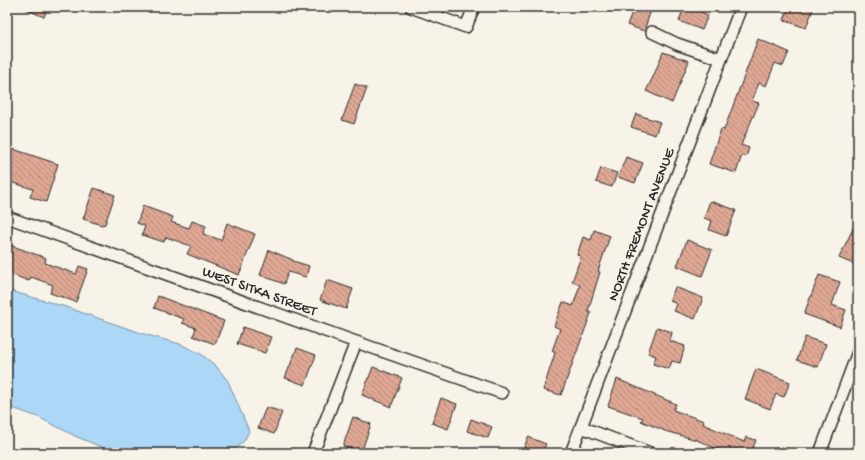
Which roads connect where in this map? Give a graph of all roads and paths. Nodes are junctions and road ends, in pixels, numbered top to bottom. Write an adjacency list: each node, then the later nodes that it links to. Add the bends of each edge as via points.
1 (411, 7): 2 (street, via 466,27)
2 (474, 7)
3 (741, 7): 5 (street, NORTH FREMONT AVENUE)
4 (652, 32): 5 (street)
5 (721, 60): 10 (street, NORTH FREMONT AVENUE)
6 (7, 217): 7 (street, WEST SITKA STREET)
7 (356, 342): 9 (street, WEST SITKA STREET); 11 (street)
8 (858, 352): 14 (street)
9 (502, 393)
10 (581, 427): 12 (street, NORTH FREMONT AVENUE); 13 (street)
11 (313, 453)
12 (572, 453)
13 (650, 453)
14 (820, 453)

